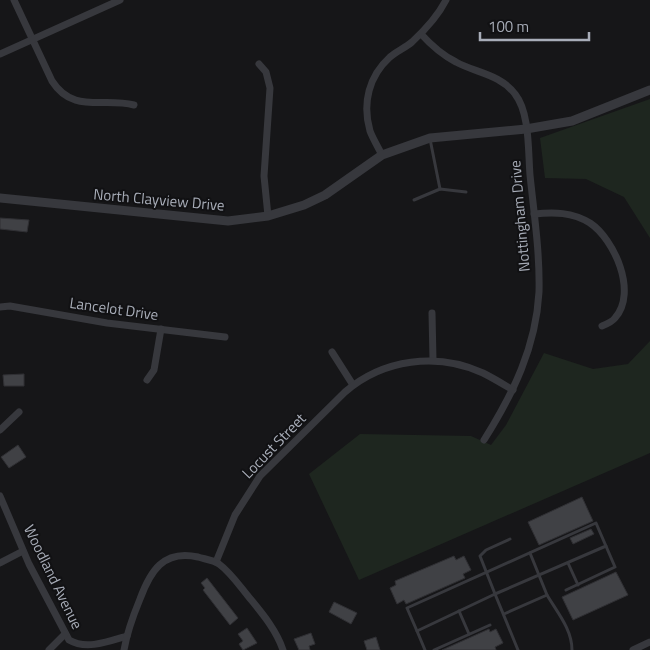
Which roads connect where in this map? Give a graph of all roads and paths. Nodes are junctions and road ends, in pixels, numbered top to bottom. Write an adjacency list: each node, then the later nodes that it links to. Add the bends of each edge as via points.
1 (14, 0): 5 (street)
2 (120, 0): 5 (street)
3 (446, 0): 4 (street)
4 (421, 34): 10 (street, Nottingham Drive, via 456,63 499,79 509,87 519,102); 12 (street, via 380,67 370,85 367,118)
5 (32, 39): 6 (street); 9 (street, via 54,85 69,98 84,103)
6 (0, 54)
7 (259, 64): 18 (street, via 266,72 270,88 264,176)
8 (650, 90): 10 (street, North Clayview Drive, via 572,121)
9 (134, 105)
10 (526, 130): 11 (street, North Clayview Drive); 17 (street, Nottingham Drive)
11 (430, 138): 12 (street, North Clayview Drive); 13 (lane)
12 (382, 155): 18 (street, North Clayview Drive, via 325,195)
13 (440, 189): 14 (lane); 16 (lane)
14 (466, 192)
15 (0, 198): 18 (street, North Clayview Drive, via 228,221)
16 (414, 200)
17 (534, 214): 21 (street, via 560,212 581,218 598,230 612,247 622,272 624,293 615,319); 28 (street, Nottingham Drive, via 539,272 537,310 531,343)
18 (268, 216)
19 (0, 307): 22 (street, Lancelot Drive)
20 (432, 313): 25 (street)
21 (602, 326)
22 (161, 329): 23 (street, Lancelot Drive); 26 (street, via 154,370)
23 (225, 337)
24 (332, 352): 27 (street)
25 (433, 360): 27 (street, Locust Street, via 394,365); 28 (street, Locust Street, via 476,370)
26 (147, 380)
27 (353, 385): 37 (street, Locust Street, via 260,476 235,515)
28 (513, 390): 31 (street, Nottingham Drive)
29 (19, 412): 30 (street)
30 (0, 430)
31 (484, 440)
32 (0, 496): 35 (street, Woodland Avenue)
33 (510, 539): 40 (lane, via 480,556)
34 (606, 546): 36 (lane, via 596,523); 39 (lane); 42 (lane, via 615,567)
35 (23, 552): 38 (street); 50 (street, Woodland Avenue)
36 (530, 553): 40 (lane); 41 (lane)
37 (216, 562): 52 (street, via 186,556 175,557 158,566 146,582); 56 (street, via 272,627)
38 (0, 563)
39 (568, 563): 41 (lane); 42 (lane)
40 (487, 572): 44 (lane); 49 (lane, via 407,608)
41 (540, 575): 44 (lane); 45 (lane)
42 (578, 585): 43 (lane)
43 (566, 590)
44 (495, 594): 46 (lane); 47 (lane)
45 (547, 594): 47 (lane); 60 (lane, via 571,635)
46 (459, 611): 49 (lane); 51 (lane)
47 (504, 614): 59 (lane)
48 (490, 625): 51 (lane)
49 (417, 631): 57 (lane)
50 (65, 634): 52 (street, Woodland Avenue, via 77,646 89,648); 54 (street)
51 (469, 634): 58 (lane)
52 (127, 636): 55 (street)
53 (650, 642): 61 (street)
54 (49, 650)
55 (124, 650)
56 (283, 650)
57 (425, 650)
58 (434, 650)
59 (518, 650)
60 (572, 650)
61 (632, 650)

